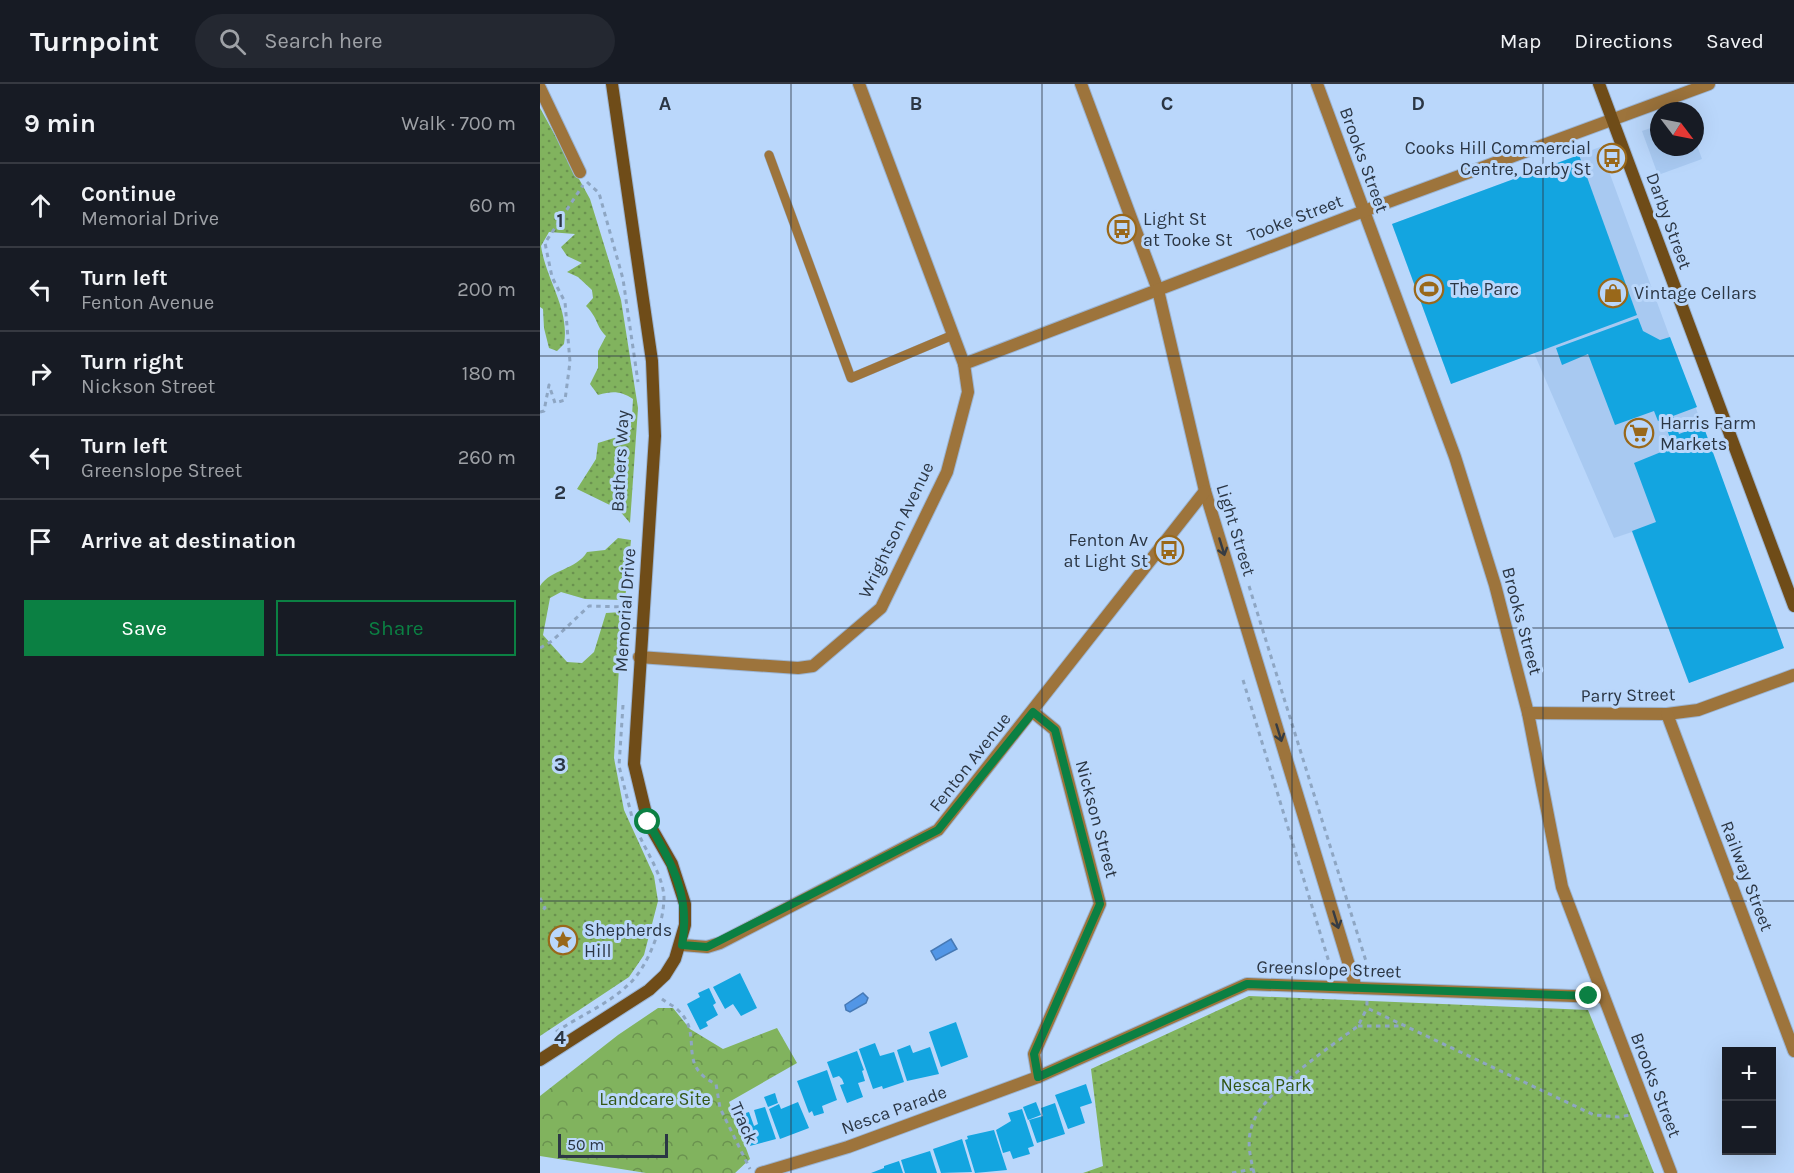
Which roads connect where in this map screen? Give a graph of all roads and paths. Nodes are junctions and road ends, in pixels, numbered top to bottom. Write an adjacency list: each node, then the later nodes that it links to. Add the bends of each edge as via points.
1 (612, 84): 22 (main road, Memorial Drive, via 652,372 655,436)
2 (859, 84): 13 (street, Wrightson Avenue)
3 (1081, 84): 12 (street, Light Street)
4 (1317, 84): 11 (street, Brooks Street)
5 (1599, 84): 8 (main road, Darby Street)
6 (1709, 84): 8 (street, Tooke Street)
7 (540, 88): 10 (street)
8 (1612, 120): 11 (street, Tooke Street); 19 (main road, Darby Street)
9 (769, 155): 13 (lane, via 851,378)
10 (583, 177): 15 (path, Bathers Way, via 599,193 623,279); 16 (path, via 546,243 552,277 565,302 570,362 566,400 555,403 549,385 544,411)
11 (1364, 211): 12 (street, Tooke Street); 27 (street, Brooks Street, via 1455,457 1495,585)
12 (1158, 290): 14 (street, Tooke Street); 17 (street, Light Street)
13 (953, 335): 14 (street, Wrightson Avenue)
14 (964, 364): 22 (street, Wrightson Avenue, via 968,392 947,472 881,608 813,666 804,668)
15 (639, 388)
16 (540, 412)
17 (1205, 491): 26 (street, Fenton Avenue); 36 (street, Light Street, one-way to 36)
18 (1247, 580): 35 (path)
19 (1794, 606)
20 (629, 618): 21 (path, via 629,607 589,606)
21 (541, 647)
22 (639, 657): 33 (main road, Memorial Drive, via 634,764 648,822 672,864 685,904)
23 (1794, 675): 28 (street, Parry Street, via 1698,710)
24 (1243, 680): 34 (path)
25 (623, 698): 29 (path, via 619,766)
26 (1033, 712): 33 (street, Fenton Avenue, via 938,830 720,943 707,947); 46 (street, Nickson Street, via 1055,730 1100,904 1034,1054)
27 (1527, 713): 28 (street, Parry Street); 37 (street, Brooks Street, via 1562,888)
28 (1667, 714): 44 (street, Railway Street)
29 (634, 823)
30 (637, 832): 43 (path, via 664,896 656,939 646,964 628,985)
31 (540, 898): 32 (path, via 545,908)
32 (540, 912)
33 (682, 945): 45 (main road, Memorial Drive, via 665,975 649,990)
34 (1332, 972)
35 (1370, 974)
36 (1356, 988): 37 (street, Greenslope Street); 46 (street, Greenslope Street, via 1247,984)
37 (1602, 997): 52 (street, Brooks Street)
38 (662, 999): 49 (path, Track, via 679,1011 689,1030 695,1069 701,1077 716,1083 720,1108)
39 (1367, 1001): 40 (path)
40 (1367, 1008): 41 (path); 42 (path)
41 (1358, 1026): 42 (path); 48 (path, via 1263,1103 1249,1137)
42 (1405, 1026): 47 (path, via 1594,1115)
43 (549, 1037)
44 (1794, 1051)
45 (540, 1060)
46 (1038, 1077): 50 (street, Nesca Parade, via 848,1147)
47 (1630, 1115)
48 (1253, 1171): 51 (path)
49 (752, 1173)
50 (761, 1173)
51 (1232, 1173)
52 (1671, 1173)

